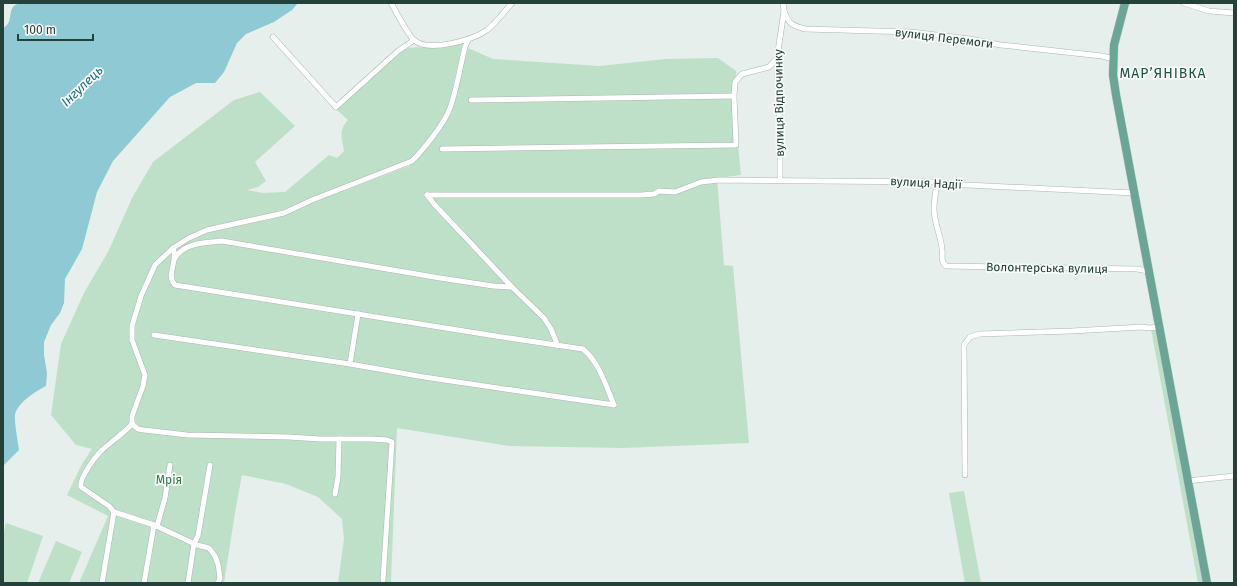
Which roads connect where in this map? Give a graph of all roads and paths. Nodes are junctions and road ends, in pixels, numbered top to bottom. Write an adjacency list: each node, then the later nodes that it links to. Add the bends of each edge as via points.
1 (391, 3): 9 (street)
2 (512, 3): 10 (street, via 488,29)
3 (783, 3): 6 (street, вулиця Відпочинку)
4 (1125, 3): 12 (main road)
5 (1184, 3): 7 (street, via 1209,11)
6 (784, 11): 11 (street, вулиця Відпочинку); 12 (street, вулиця Перемоги, via 788,22 805,29 911,32)
7 (1234, 13)
8 (273, 37): 9 (street, via 336,107 398,51)
9 (414, 40): 10 (street, via 433,45)
10 (468, 40): 19 (street, via 446,118 412,161 284,213 207,230)
11 (776, 58): 13 (street, via 769,67 742,74 735,82); 16 (street, вулиця Відпочинку)
12 (1113, 59): 18 (main road, via 1116,95)
13 (734, 96): 14 (street); 15 (street, via 736,145)
14 (471, 100)
15 (442, 149)
16 (780, 180): 17 (street, вулиця Надії); 22 (street, вулиця Надії, via 719,180 701,182 675,192 659,191 642,195 427,196)
17 (937, 182): 18 (street, вулиця Надії); 21 (street, Волонтерська вулиця, via 934,209 941,241 942,263 946,266)
18 (1134, 193): 21 (main road)
19 (173, 248): 20 (street); 28 (street, via 155,265 141,296 132,326 132,340 145,375 132,416)
20 (174, 259): 22 (street, via 178,253 194,244 222,241 440,278); 23 (street, via 171,275 175,285)
21 (1148, 271): 24 (main road)
22 (512, 287): 26 (street, via 544,318)
23 (358, 314): 26 (street); 27 (street)
24 (1159, 327): 32 (street, via 980,334 970,337 964,345); 34 (main road)
25 (154, 335): 27 (street)
26 (558, 346): 27 (street, via 577,347 590,355 614,405)
27 (350, 364)
28 (132, 424): 29 (street, via 138,429 187,435); 36 (street, via 101,451 80,482 82,487)
29 (339, 439): 35 (street, via 338,484); 39 (street, via 392,442)
30 (170, 465): 37 (street, via 165,498)
31 (210, 465): 38 (street, via 198,536)
32 (965, 475)
33 (1234, 476): 34 (street)
34 (1187, 481): 44 (main road)
35 (335, 494)
36 (114, 512): 37 (street); 40 (street)
37 (156, 526): 38 (street); 41 (street)
38 (194, 543): 42 (street); 43 (street, via 209,548 215,556 220,573)
39 (383, 580)
40 (102, 583)
41 (144, 583)
42 (188, 583)
43 (218, 583)
44 (1207, 583)

